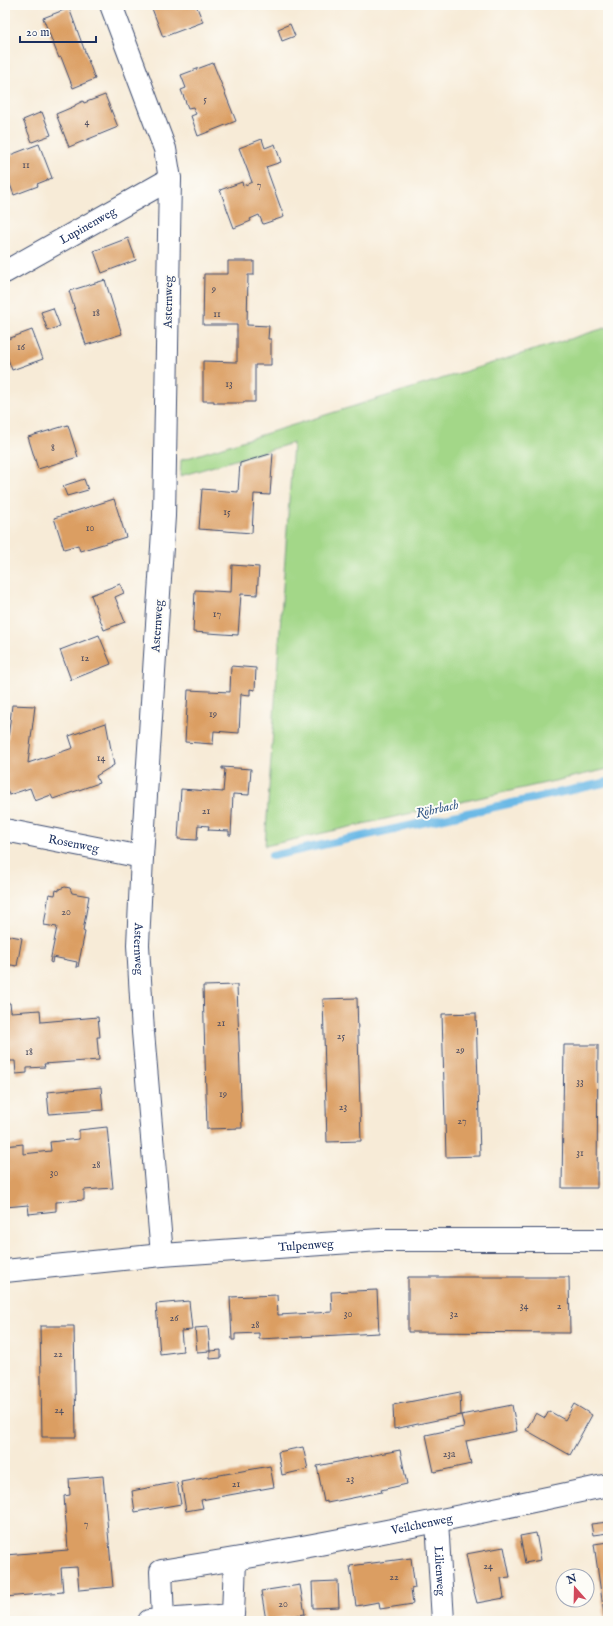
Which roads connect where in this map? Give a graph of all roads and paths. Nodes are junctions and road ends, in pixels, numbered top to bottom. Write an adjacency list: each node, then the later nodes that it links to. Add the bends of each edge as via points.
1 (111, 5): 2 (street, Asternweg, via 165,149)
2 (170, 179): 3 (street, Lupinenweg); 5 (street, Asternweg, via 164,516)
3 (5, 272)
4 (5, 830): 5 (street, Rosenweg)
5 (142, 857): 7 (street, Asternweg, via 138,945)
6 (608, 1240): 7 (street, Tulpenweg, via 380,1240)
7 (162, 1256): 8 (street, Tulpenweg)
8 (5, 1271)
9 (608, 1485): 10 (street, Veilchenweg)
10 (438, 1521): 11 (street, Veilchenweg); 14 (street, Lilienweg)
11 (235, 1560): 12 (street, Veilchenweg); 13 (street, Veilchenweg, via 161,1571)
12 (233, 1618): 13 (street, Veilchenweg)
13 (156, 1620)
14 (443, 1621)

